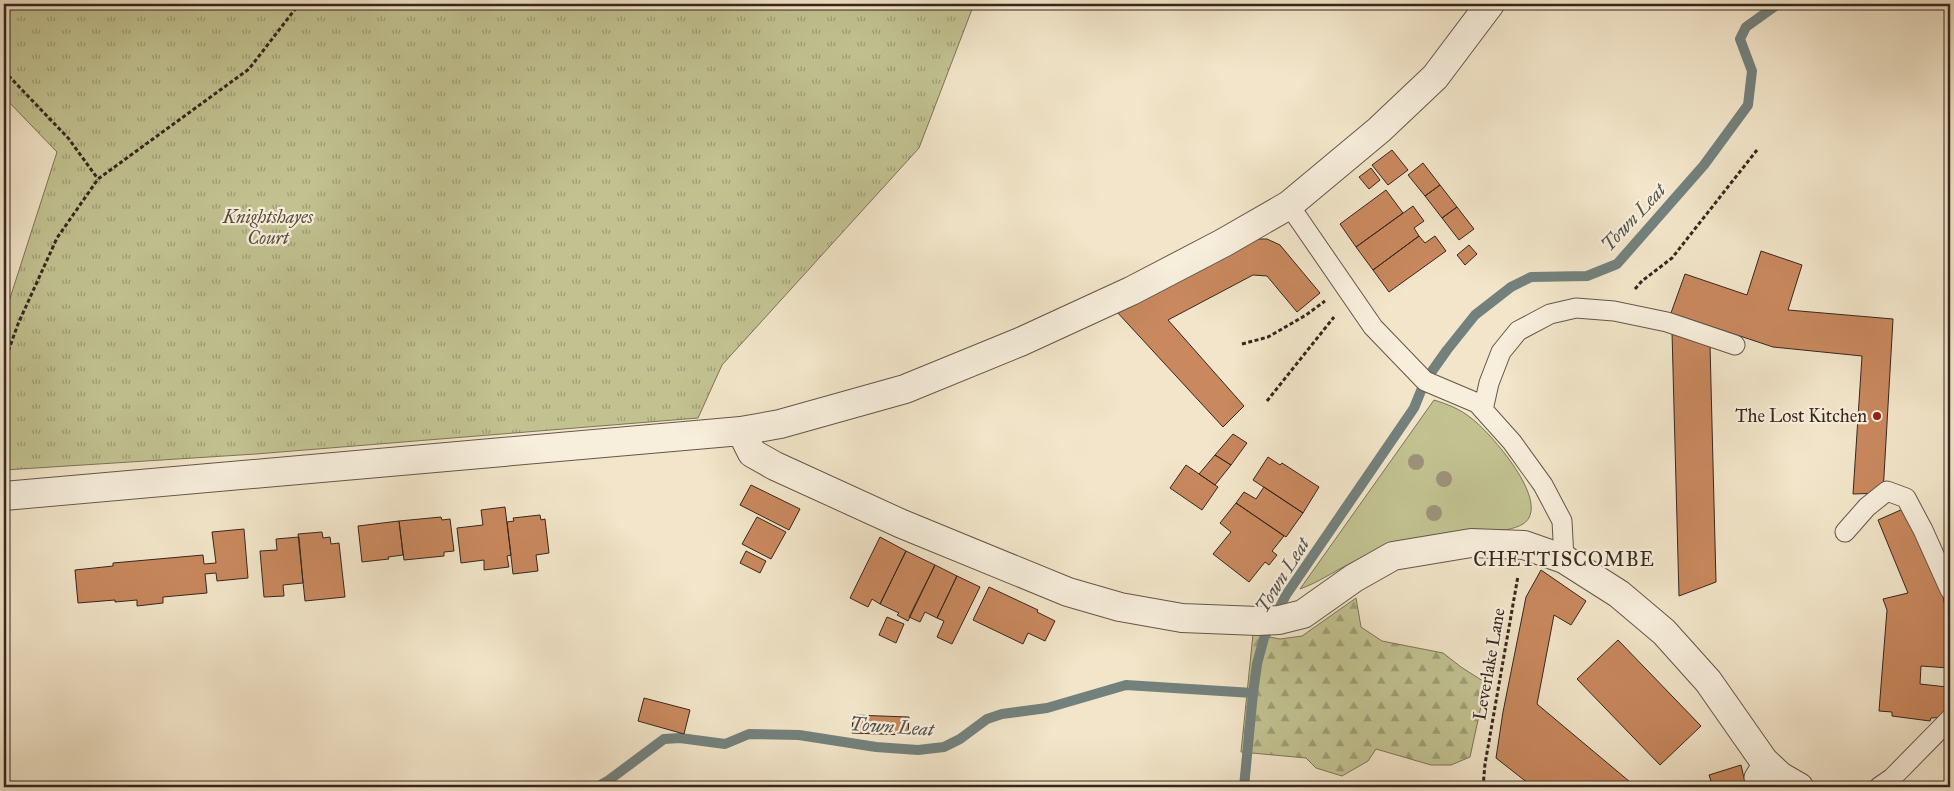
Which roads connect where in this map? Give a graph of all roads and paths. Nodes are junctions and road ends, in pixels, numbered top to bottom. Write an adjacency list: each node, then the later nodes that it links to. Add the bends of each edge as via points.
1 (299, 4): 5 (path, via 249,68)
2 (1490, 4): 6 (street, via 1435,77 1379,130)
3 (4, 71): 5 (path, via 69,139)
4 (1757, 150): 8 (path, via 1672,258 1642,281)
5 (98, 179): 11 (path, via 57,238)
6 (1289, 205): 7 (lane); 14 (street, via 1131,291 1020,342 905,389 780,424)
7 (1349, 292): 9 (path, via 1268,337); 12 (path, via 1339,311); 13 (lane, via 1373,327 1425,381 1477,402)
8 (1614, 311): 10 (lane, via 1667,322); 13 (lane, via 1576,308 1550,314 1518,331 1501,352)
9 (1242, 344)
10 (1735, 345)
11 (4, 363)
12 (1267, 401)
13 (1483, 410): 18 (lane, via 1512,442 1547,493 1562,521)
14 (740, 431): 15 (street); 17 (street, via 752,452 775,466 902,524 1068,592 1120,607 1182,618 1279,620 1303,614 1354,578 1393,556 1471,542)
15 (4, 496)
16 (1845, 532): 19 (lane, via 1867,507 1887,491 1906,498)
17 (1524, 546): 18 (street); 22 (path, Leverlake Lane)
18 (1564, 560): 21 (street, via 1618,594 1664,632 1708,681)
19 (1950, 590)
20 (1950, 719): 25 (lane)
21 (1764, 761): 23 (lane, via 1754,777); 24 (street)
22 (1483, 787)
23 (1756, 787)
24 (1799, 787)
25 (1879, 787)

